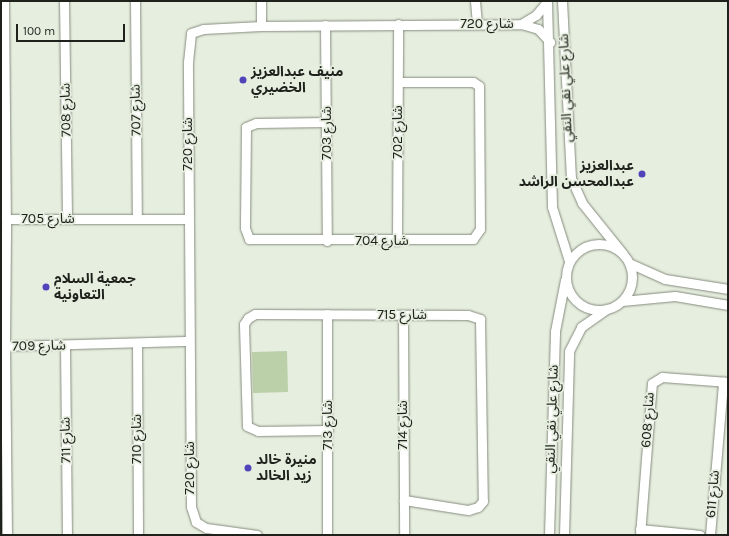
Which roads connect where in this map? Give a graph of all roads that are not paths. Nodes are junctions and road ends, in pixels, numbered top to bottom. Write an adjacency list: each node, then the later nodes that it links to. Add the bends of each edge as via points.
1 (4, 1): 16 (street, شارع 705)
2 (64, 1): 17 (street, شارع 708)
3 (135, 1): 18 (street, شارع 707)
4 (261, 1): 12 (street)
5 (475, 1): 9 (street)
6 (562, 1): 23 (street, شارع علي نقي النقي, via 571,178 582,203)
7 (547, 2): 10 (street, شارع 720, via 536,15); 13 (street, شارع علي نقي النقي)
8 (398, 24): 9 (street, شارع 720); 11 (street, شارع 720); 14 (street, شارع 702)
9 (477, 24): 10 (street, شارع 720)
10 (522, 24): 13 (street, شارع 720, via 538,29)
11 (325, 25): 12 (street, شارع 720); 15 (street, شارع 703)
12 (261, 26): 19 (street, شارع 720, via 196,30 189,38)
13 (550, 42): 24 (street, شارع علي نقي النقي, via 552,207)
14 (398, 82): 22 (street, شارع 702); 22 (street, شارع 704, via 473,82 479,86 480,98 477,235 466,241)
15 (327, 122): 21 (street, شارع 703); 21 (street, شارع 704, via 256,123 244,132 245,228 249,239)
16 (3, 207): 20 (street, شارع 705)
17 (67, 219): 18 (street, شارع 705); 20 (street, شارع 705)
18 (138, 219): 19 (street, شارع 705)
19 (189, 219): 33 (street, شارع 720)
20 (4, 221): 35 (street)
21 (327, 241): 22 (street, شارع 704)
22 (397, 241)
23 (623, 254): 24 (street, via 605,244 594,244 576,252); 25 (street)
24 (569, 261): 26 (street)
25 (629, 263): 27 (street, via 665,279); 28 (street, via 631,283)
26 (565, 280): 30 (street, via 572,298 579,304 593,309); 48 (street, شارع علي نقي النقي, via 554,338)
27 (728, 289)
28 (622, 301): 29 (street, via 675,296); 30 (street)
29 (728, 304)
30 (608, 309): 49 (street, شارع علي نقي النقي, via 581,326 569,351)
31 (327, 314): 32 (street, شارع 715); 39 (street, شارع 713); 39 (street, شارع 715, via 255,314 244,324 246,418 250,430)
32 (402, 315): 40 (street, شارع 714); 40 (street, شارع 715, via 468,315 480,319 483,326 484,500 478,507 468,510)
33 (189, 341): 34 (street, شارع 709); 45 (street, شارع 720, via 192,515 206,528)
34 (137, 343): 36 (street, شارع 709); 44 (street, شارع 710)
35 (5, 346): 36 (street, شارع 709); 37 (street, شارع 709)
36 (65, 346): 43 (street, شارع 711)
37 (3, 363): 42 (street, شارع 709)
38 (725, 382): 41 (street, شارع 608, via 662,377 652,383); 51 (street, شارع 611)
39 (328, 430): 46 (street, شارع 713)
40 (404, 500): 47 (street, شارع 714)
41 (640, 532): 50 (street)
42 (7, 535)
43 (67, 535)
44 (138, 535)
45 (255, 535)
46 (327, 535)
47 (404, 535)
48 (549, 535)
49 (564, 535)
50 (700, 535)
51 (710, 535)

